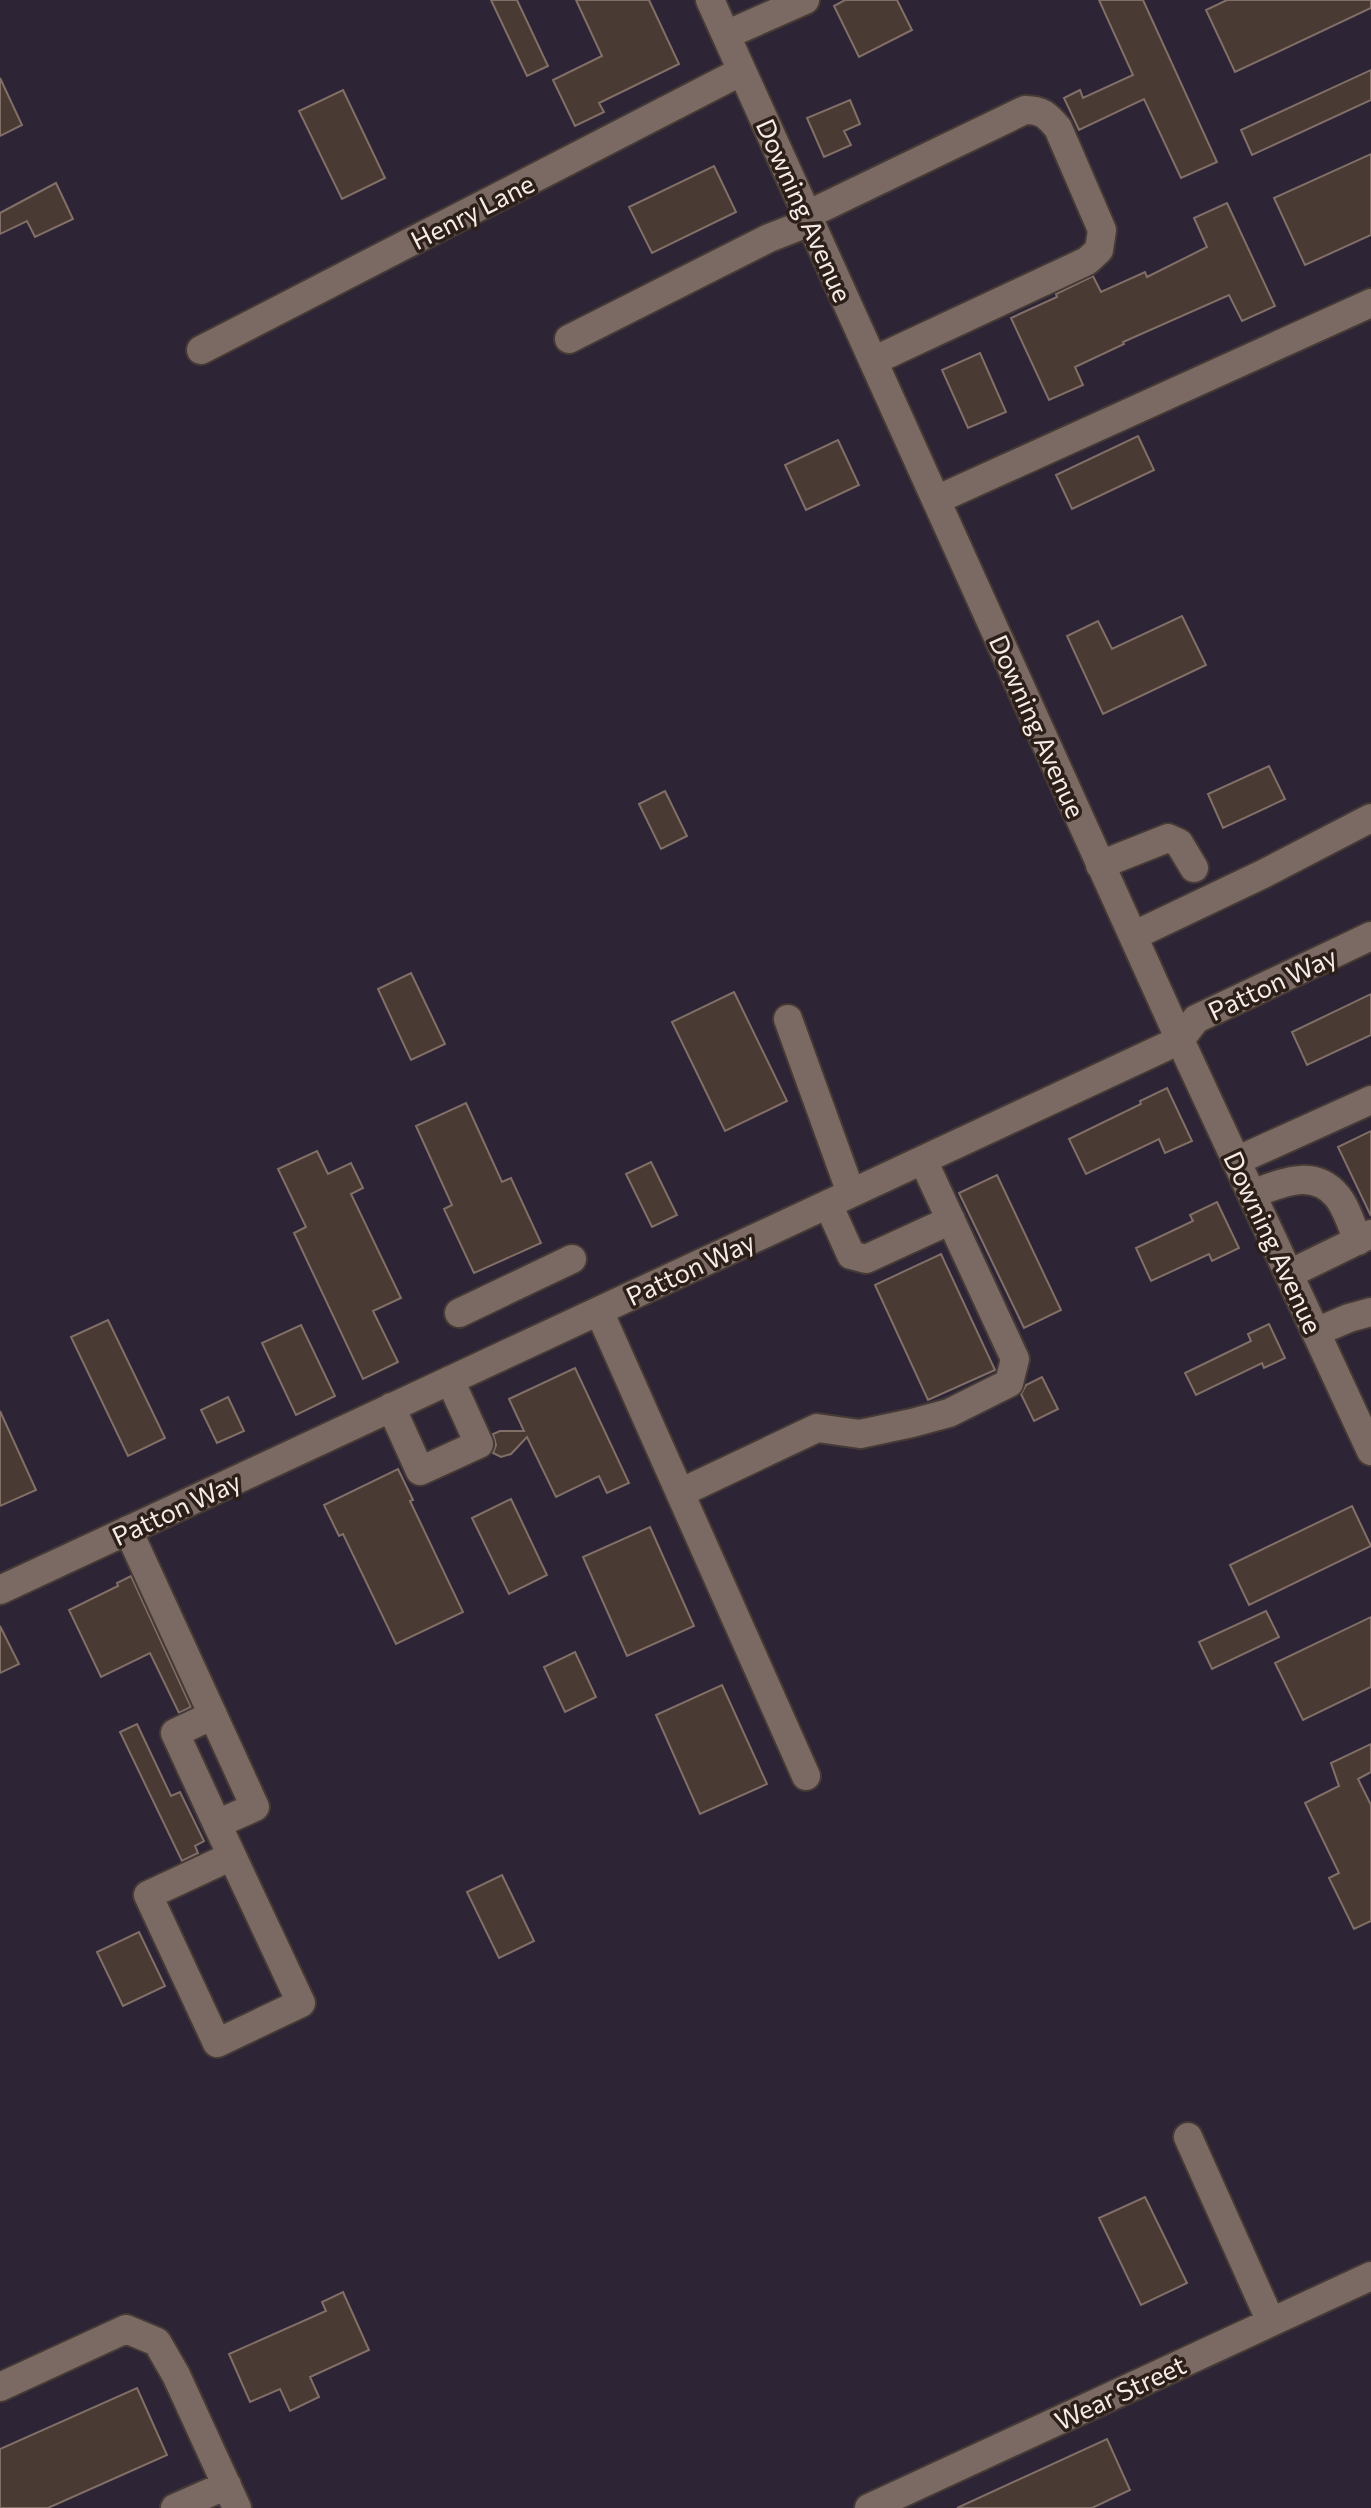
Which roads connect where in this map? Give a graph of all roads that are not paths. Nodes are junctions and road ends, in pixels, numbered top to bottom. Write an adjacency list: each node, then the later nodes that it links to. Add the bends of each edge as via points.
1 (710, 0): 3 (street, Downing Avenue)
2 (805, 0): 3 (street)
3 (726, 35): 4 (street, Downing Avenue)
4 (742, 71): 5 (street, Downing Avenue); 8 (street, Henry Lane)
5 (809, 218): 7 (street); 9 (street, Downing Avenue); 9 (street, via 1025,110 1047,114 1058,128 1102,230 1099,250 1087,261)
6 (1371, 303): 10 (street)
7 (569, 339)
8 (201, 350)
9 (873, 361): 10 (street, Downing Avenue)
10 (936, 500): 12 (street, Downing Avenue)
11 (1371, 818): 14 (street)
12 (1100, 865): 13 (street, via 1168,838 1179,843); 14 (street, Downing Avenue)
13 (1194, 868)
14 (1133, 936): 17 (street, Downing Avenue)
15 (1371, 936): 17 (street, Patton Way, via 1196,1019)
16 (788, 1019): 22 (street)
17 (1180, 1040): 19 (street, Patton Way); 20 (street, Downing Avenue)
18 (1371, 1100): 20 (street)
19 (923, 1160): 22 (street, Patton Way); 23 (street)
20 (1236, 1161): 21 (street, Downing Avenue)
21 (1252, 1194): 24 (street, via 1306,1178 1338,1197); 26 (street, Downing Avenue)
22 (839, 1199): 23 (street, via 851,1255 866,1259); 27 (street, Patton Way)
23 (951, 1220): 34 (street, via 1015,1359 1009,1383 949,1413 912,1423 860,1434 817,1428)
24 (1365, 1238): 26 (street)
25 (572, 1259): 29 (street)
26 (1289, 1274): 30 (street, Downing Avenue)
27 (599, 1311): 31 (street, Patton Way); 34 (street)
28 (1371, 1312): 30 (street)
29 (459, 1313)
30 (1316, 1332): 33 (street, Downing Avenue)
31 (450, 1380): 32 (street, Patton Way); 32 (street, via 479,1444 432,1466 420,1471)
32 (391, 1407): 35 (street, Patton Way)
33 (1371, 1451)
34 (680, 1493): 38 (street)
35 (128, 1530): 36 (street, Patton Way); 37 (street)
36 (0, 1590)
37 (213, 1715): 39 (street, via 255,1807); 39 (street, via 175,1733)
38 (806, 1776)
39 (217, 1825): 40 (street)
40 (232, 1856): 40 (street, via 301,2003 217,2043 148,1895)
41 (1188, 2137): 43 (street)
42 (1371, 2276): 43 (street, Wear Street)
43 (1271, 2322): 47 (street, Wear Street)
44 (0, 2387): 45 (street, via 126,2329 157,2342)
45 (232, 2496): 46 (street)
46 (175, 2508)
47 (869, 2508)

